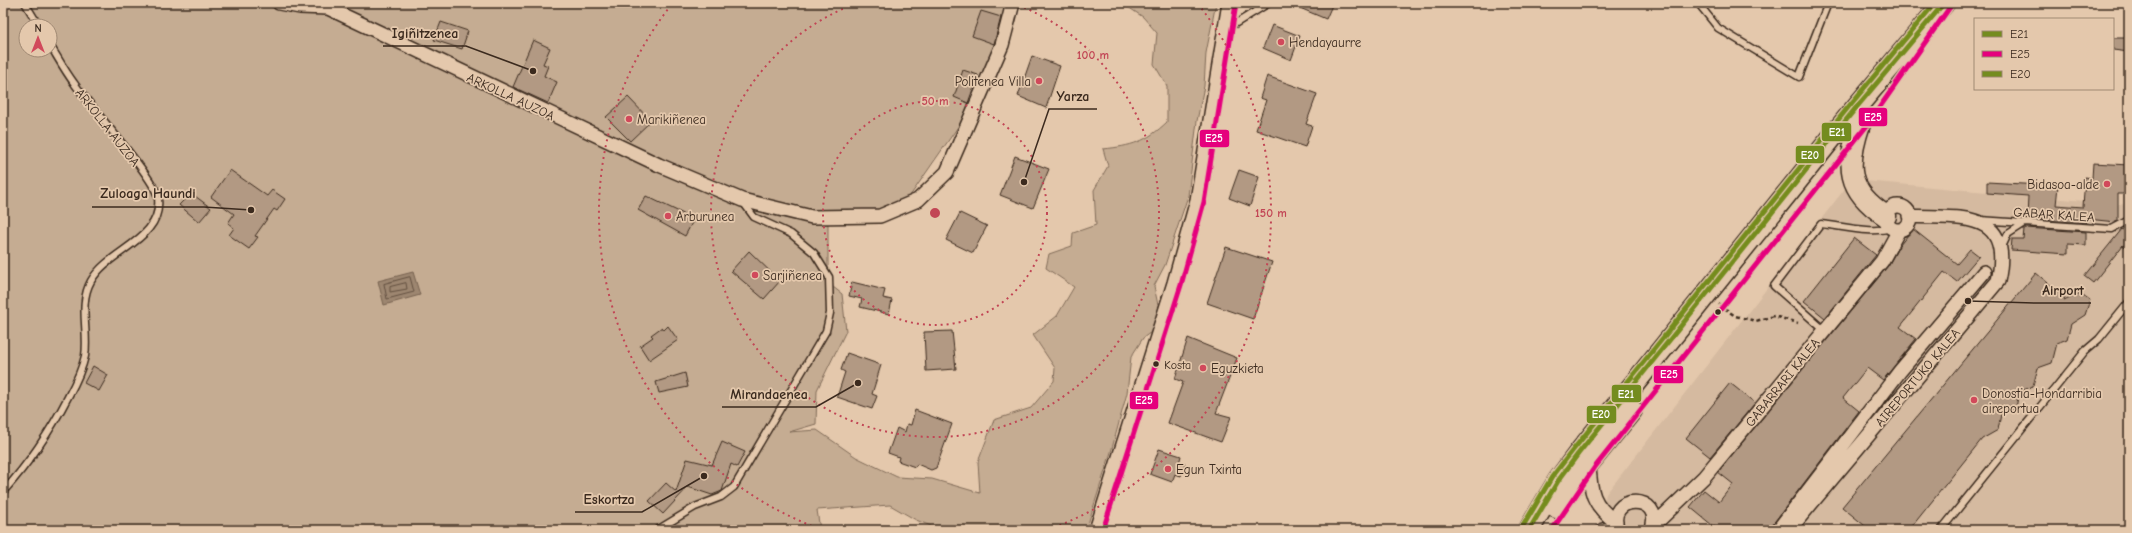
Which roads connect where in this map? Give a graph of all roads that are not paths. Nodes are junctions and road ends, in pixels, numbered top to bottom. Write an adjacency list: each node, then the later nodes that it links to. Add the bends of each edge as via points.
1 (25, 3): 9 (lane)
2 (279, 3): 14 (street, ARKOLLA AUZOA, via 328,8 659,165)
3 (1013, 3): 14 (street, ARKOLLA AUZOA, via 1002,46 947,172 918,200 880,216 812,217)
4 (1229, 3): 11 (street)
5 (1270, 3): 11 (lane)
6 (1698, 3): 7 (lane, via 1718,28 1799,77)
7 (1828, 3)
8 (1944, 3): 10 (main road)
9 (34, 18)
10 (1931, 20): 13 (main road); 24 (main road, via 1855,109)
11 (1224, 31): 30 (street, via 1197,200 1174,283)
12 (58, 58): 26 (lane, ARKOLLA AUZOA, via 74,83 146,175 158,196 158,208 155,222 138,239 112,258 91,280 84,299 85,355 78,378 58,418 30,460)
13 (1860, 124): 19 (main road, via 1850,162 1852,177 1863,198); 25 (main road)
14 (742, 200): 29 (lane, via 754,217 791,234 814,252 829,277 830,313 826,331 734,487 721,497 695,507)
15 (1909, 216): 16 (street); 19 (street, via 1907,225); 19 (street, via 1905,209 1898,206 1890,209)
16 (1975, 219): 18 (lane, GABAR KALEA); 20 (street, AIREPORTUKO KALEA, via 1989,227 1998,239)
17 (2129, 220): 18 (lane, GABAR KALEA, via 2112,229)
18 (2025, 223): 20 (lane, via 2008,234)
19 (1892, 224): 23 (street, GABARRARI KALEA, via 1882,261); 23 (lane, via 1882,231 1821,224 1774,286)
20 (2001, 250): 35 (street, AIREPORTUKO KALEA, via 1998,281)
21 (1984, 272): 34 (street, AIREPORTUKO KALEA, via 1900,371)
22 (2129, 302): 36 (lane, via 2099,339 2085,351)
23 (1821, 334): 28 (street, GABARRARI KALEA, via 1704,477)
24 (1631, 389): 25 (main road, via 1626,405 1593,447); 31 (main road, via 1558,481)
25 (1589, 463): 27 (street, via 1589,480 1595,503); 32 (main road)
26 (3, 492)
27 (1617, 527): 28 (street, GABARRARI KALEA, via 1622,507 1636,502 1650,509); 33 (street)
28 (1653, 527)
29 (657, 530)
30 (1096, 530)
31 (1529, 530)
32 (1544, 530)
33 (1603, 530)
34 (1778, 530)
35 (1789, 530)
36 (1941, 530)

